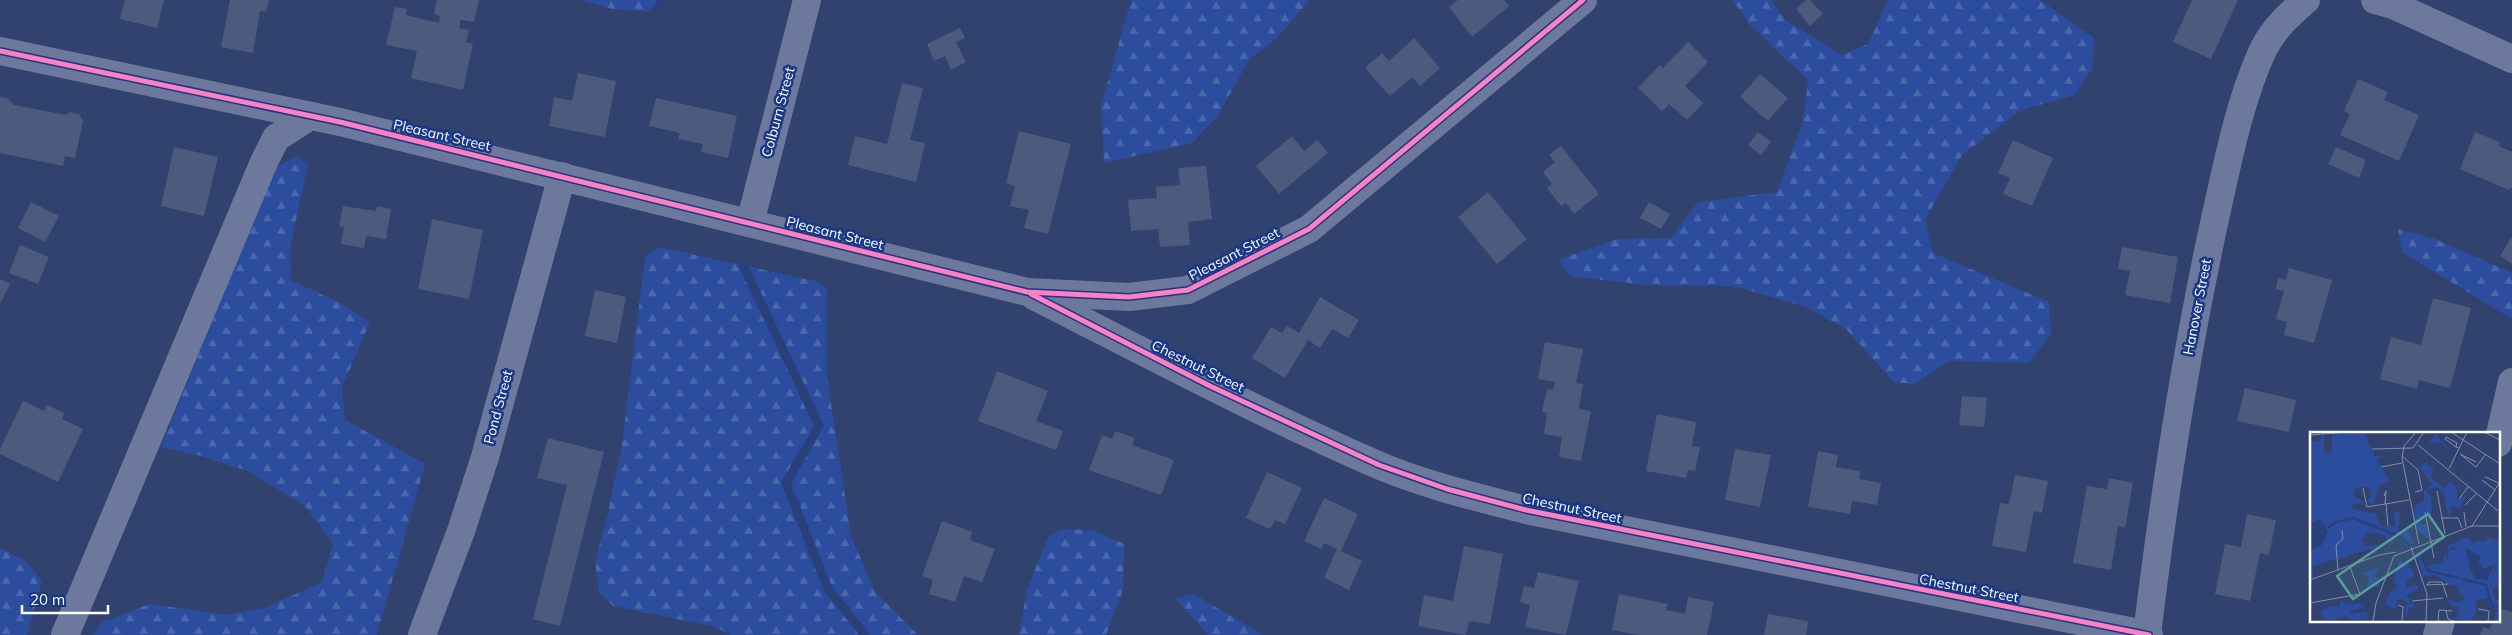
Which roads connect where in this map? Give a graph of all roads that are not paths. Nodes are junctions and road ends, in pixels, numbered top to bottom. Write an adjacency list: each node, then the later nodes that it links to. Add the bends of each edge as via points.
1 (808, 0): 9 (street, Colburn Street)
2 (1583, 0): 10 (street, Pleasant Street, via 1309,229 1188,290 1129,297)
3 (2375, 0): 6 (street)
4 (2306, 1): 16 (street, Hanover Street, via 2282,21 2264,48 2226,169 2200,285 2161,523)
5 (0, 51): 7 (street, Pleasant Street)
6 (2512, 60)
7 (310, 116): 8 (street, Pleasant Street); 14 (street, via 276,138 264,162)
8 (562, 176): 9 (street, Pleasant Street); 15 (street, Pond Street, via 485,457)
9 (750, 224): 10 (street, Pleasant Street)
10 (1027, 292): 16 (street, Chestnut Street, via 1246,403 1379,465 1447,489 1536,512)
11 (2512, 382): 12 (street)
12 (2500, 434)
13 (2441, 622): 17 (street)
14 (65, 635)
15 (422, 635)
16 (2148, 635)
17 (2437, 635)

